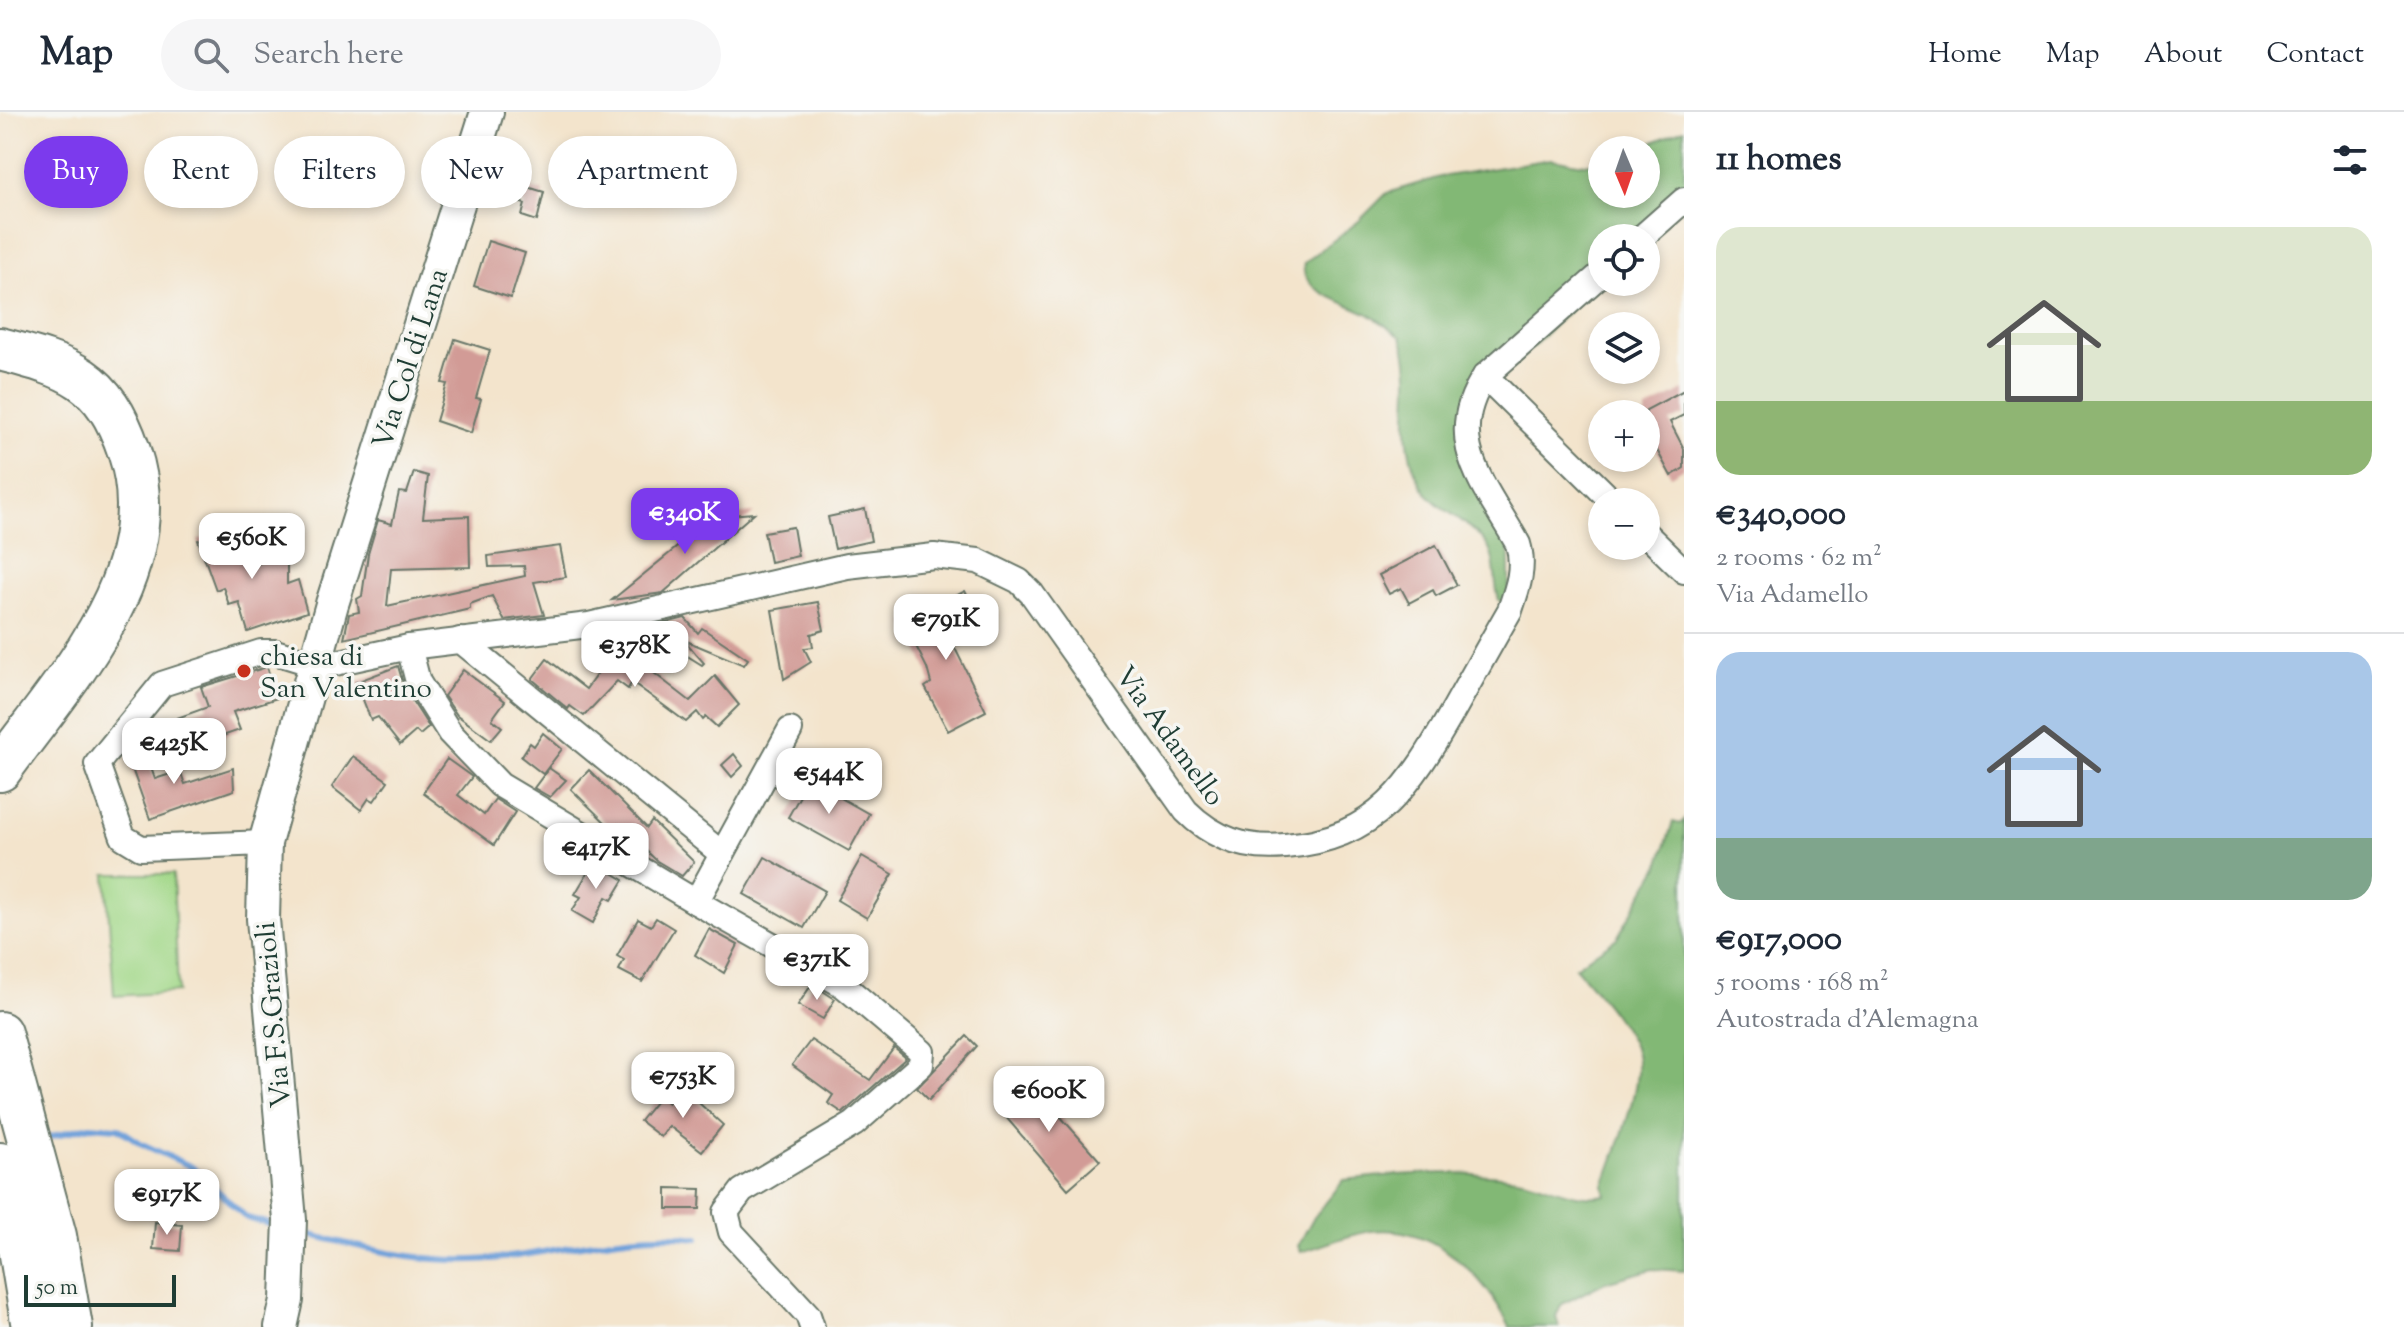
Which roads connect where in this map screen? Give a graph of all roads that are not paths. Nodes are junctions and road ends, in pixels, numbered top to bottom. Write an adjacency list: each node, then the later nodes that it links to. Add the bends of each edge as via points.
1 (487, 112): 12 (main road, Via Col di Lana)
2 (1684, 200): 3 (street)
3 (1657, 224)
4 (1588, 285): 6 (street, Via Adamello)
5 (13, 358): 14 (highway, via 69,369 102,395 120,422 139,505 137,537 126,571 95,638)
6 (1485, 376): 7 (street); 10 (street, Via Adamello, via 1467,408 1465,435 1475,466 1523,559 1510,610 1407,787 1361,824 1299,845 1243,845 1205,831 1032,594 1019,581 978,561 934,556 847,566 589,625)
7 (1599, 488)
8 (1660, 548): 9 (street)
9 (1684, 571)
10 (460, 640): 11 (street, Via Adamello); 16 (street)
11 (409, 647): 12 (street, Via Adamello); 17 (street, via 418,682 450,733 500,785)
12 (314, 664): 15 (main road, Via F.S.Grazioli); 15 (street, via 261,652 170,680 155,689 97,764 120,833 136,846)
13 (790, 730): 16 (street)
14 (0, 770)
15 (265, 843): 22 (main road, Via F.S.Grazioli, via 263,919 288,1183 290,1258)
16 (722, 854): 17 (street)
17 (696, 902): 23 (street, via 843,985 914,1043 923,1057 921,1065 854,1124 742,1191 726,1212 731,1232 808,1315)
18 (0, 1033): 21 (highway, via 55,1236)
19 (0, 1164): 20 (highway)
20 (33, 1327)
21 (71, 1327)
22 (281, 1327)
23 (812, 1327)

